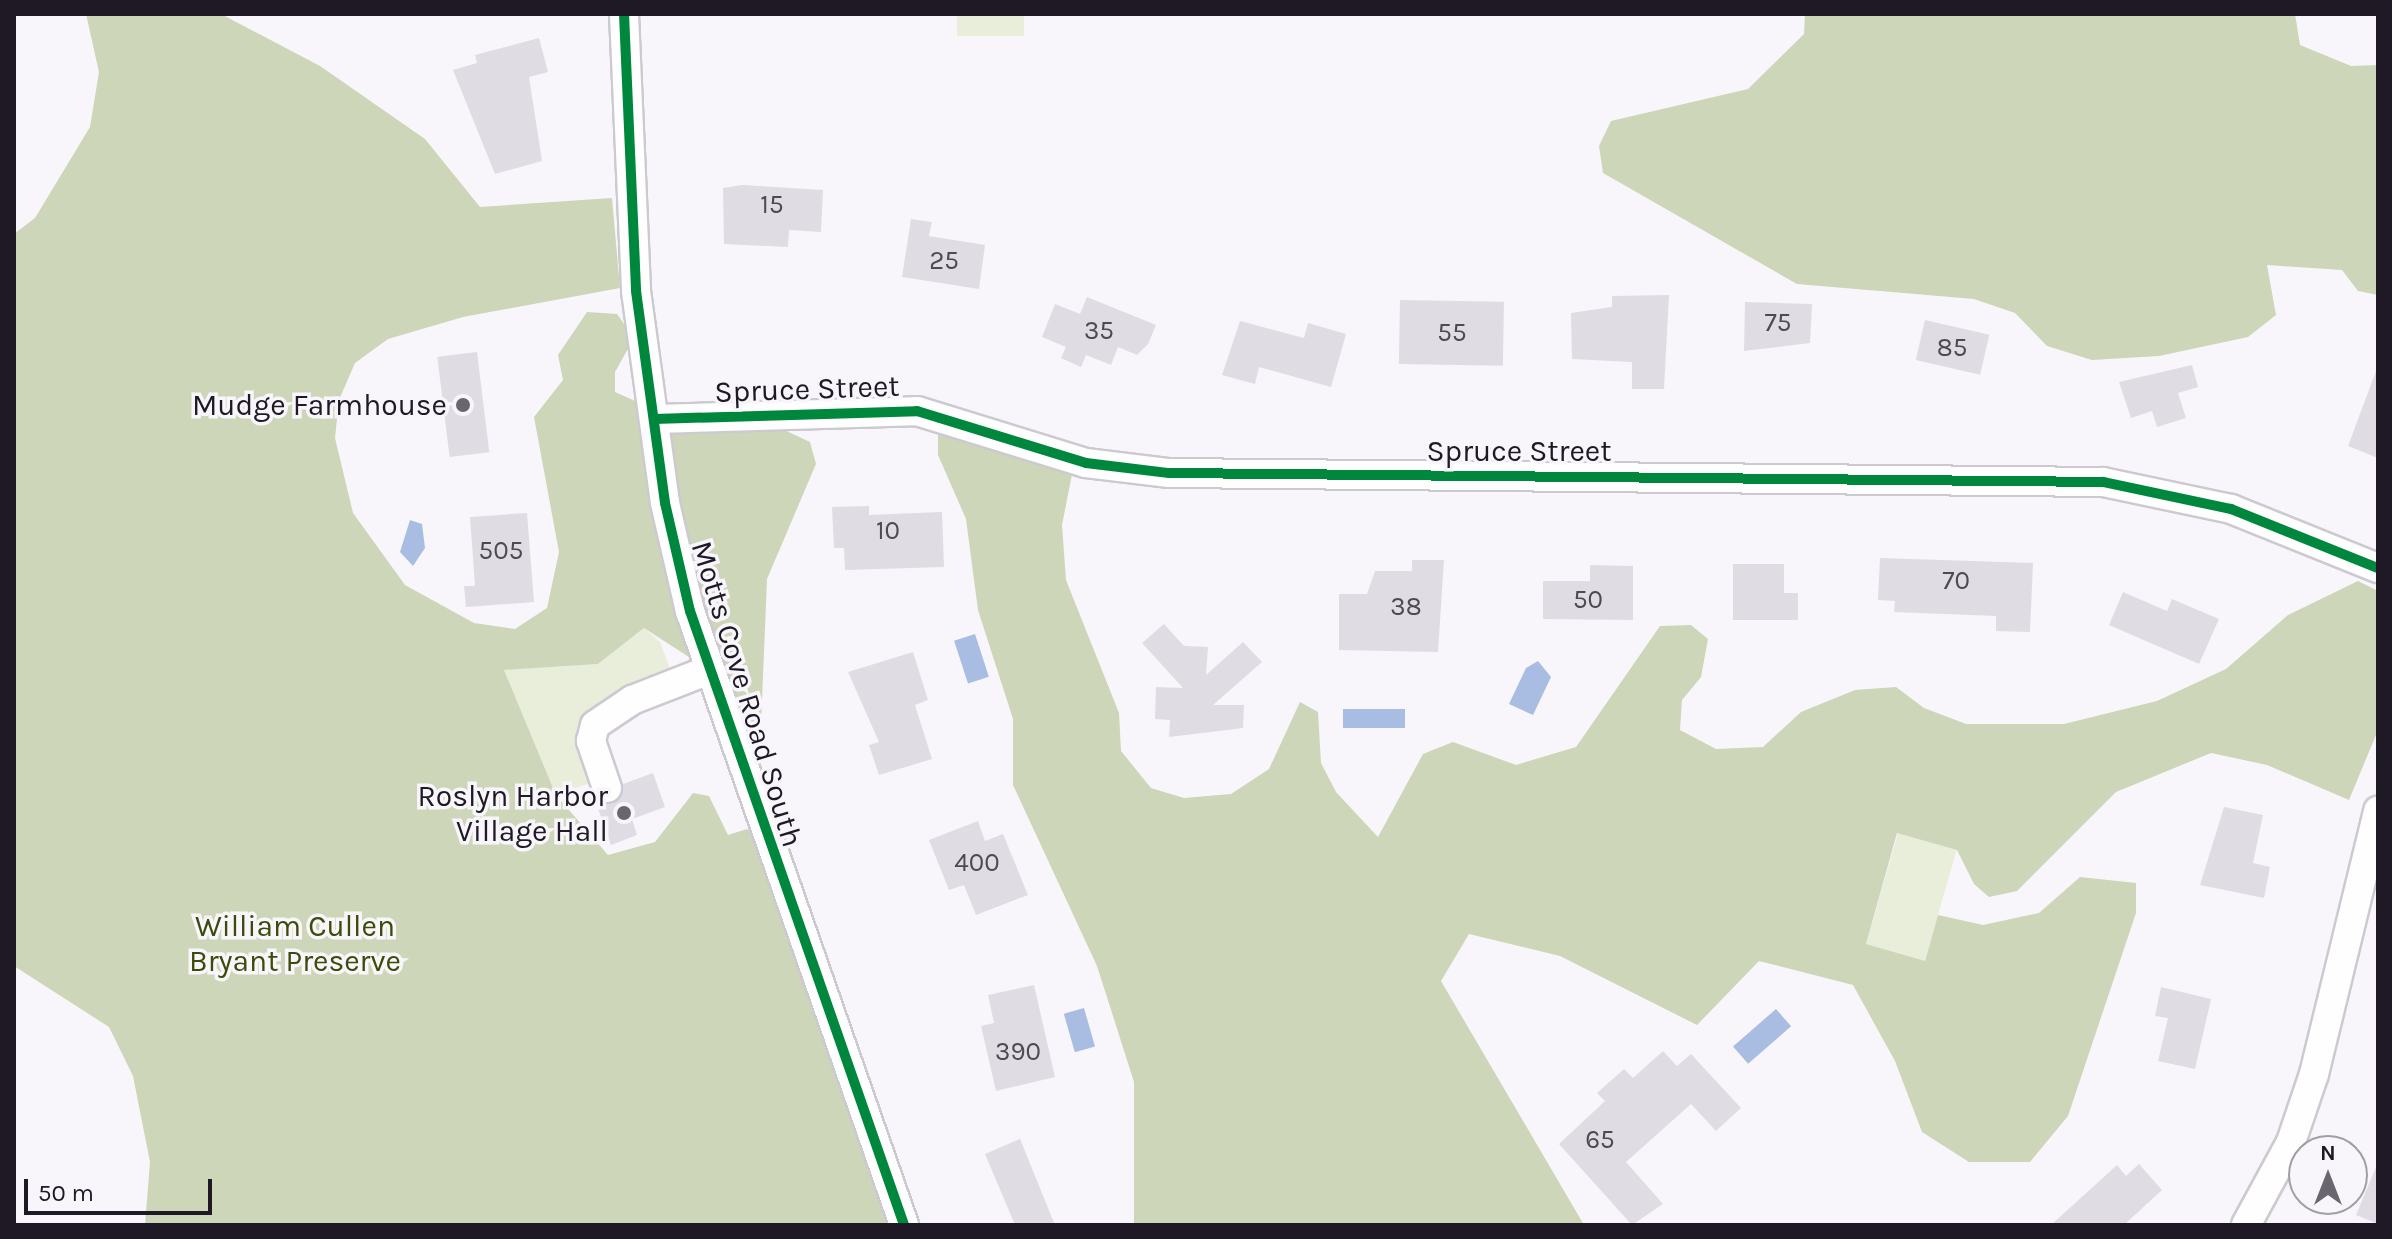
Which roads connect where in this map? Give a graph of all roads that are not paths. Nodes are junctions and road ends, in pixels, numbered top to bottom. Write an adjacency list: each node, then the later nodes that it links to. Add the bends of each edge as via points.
1 (624, 14): 2 (street, Motts Cove Road South, via 629,204)
2 (654, 419): 3 (street, Spruce Street, via 917,411 1086,463 1169,473 2103,482 2231,509); 4 (street, Motts Cove Road South, via 669,519)
3 (2378, 568)
4 (709, 670): 5 (street, via 632,700 595,725 591,741); 7 (street, Motts Cove Road South)
5 (607, 788)
6 (2378, 811): 8 (street, via 2314,1074 2291,1142)
7 (904, 1225)
8 (2246, 1225)

